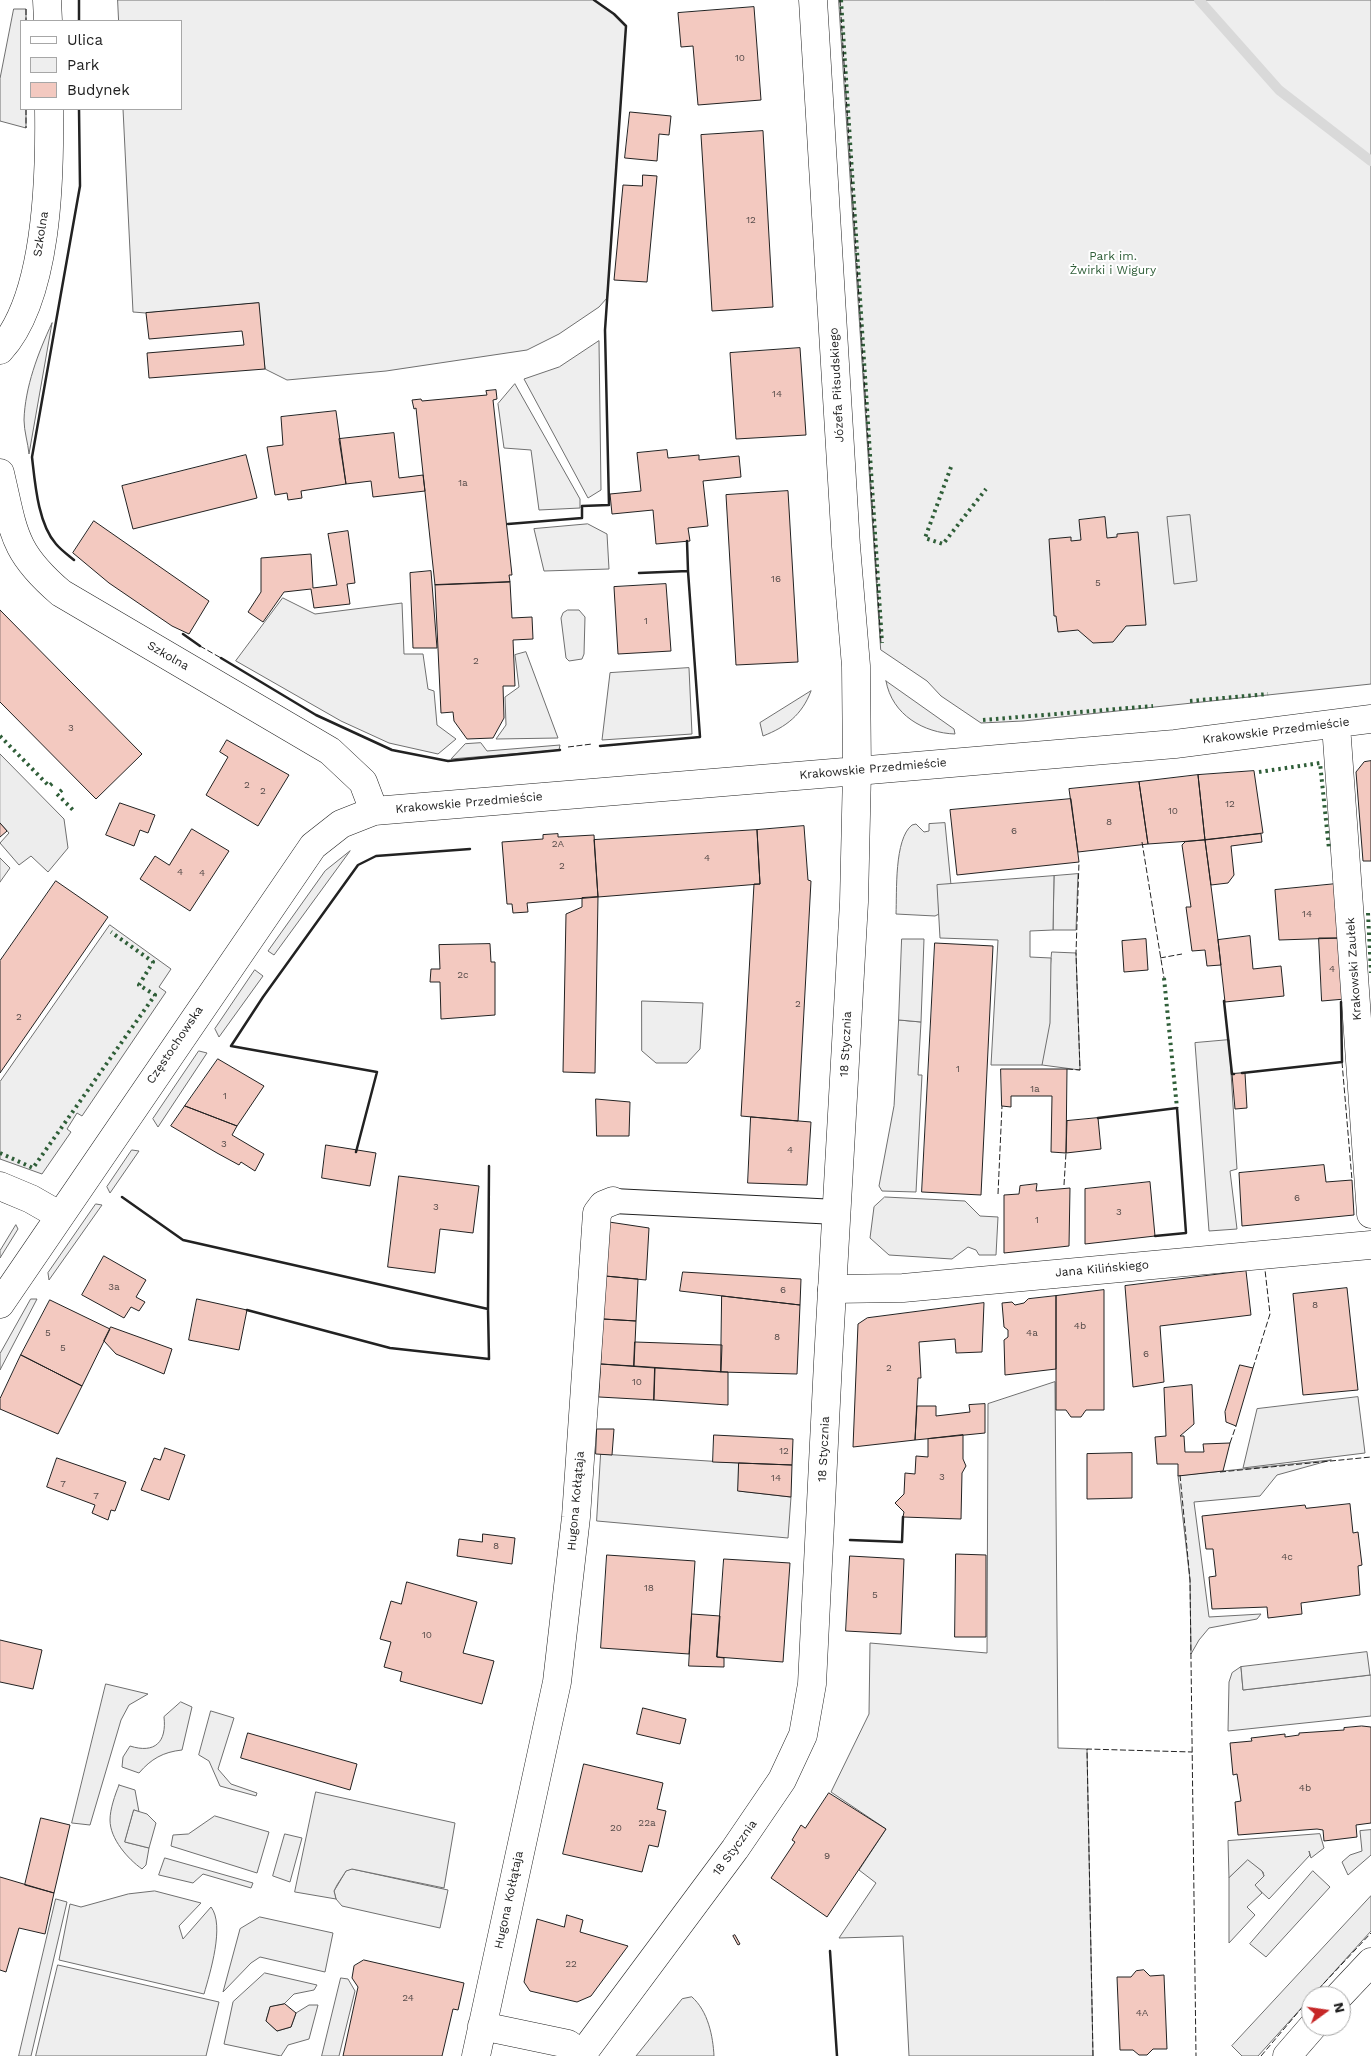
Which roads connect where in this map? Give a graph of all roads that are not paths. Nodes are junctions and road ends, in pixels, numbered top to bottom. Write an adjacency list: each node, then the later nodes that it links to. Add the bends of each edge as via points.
1 (47, 0): 3 (street)
2 (813, 0): 9 (street, Józefa Piłsudskiego, via 846,546 856,659)
3 (48, 20)
4 (49, 110): 5 (street, Szkolna, via 48,189 41,243 26,308 19,325)
5 (0, 350)
6 (0, 473): 10 (street, Szkolna, via 10,522 26,558 38,574 61,593 330,751 363,782)
7 (1371, 719): 8 (street, Krakowskie Przedmieście)
8 (1336, 725): 9 (street, Krakowskie Przedmieście, via 1175,744); 14 (street, Krakowski Zaułek)
9 (857, 771): 10 (street, Krakowskie Przedmieście); 13 (street, 18 Stycznia, via 854,902)
10 (374, 811): 15 (street, Częstochowska, via 327,832 313,846)
11 (0, 1186): 15 (street)
12 (613, 1201): 13 (street, Hugona Kołłątaja); 21 (street, Hugona Kołłątaja, via 597,1212 576,1517 556,1682)
13 (837, 1212): 17 (street, 18 Stycznia)
14 (1371, 1214)
15 (59, 1215): 18 (street, Częstochowska)
16 (1371, 1244): 17 (street, Jana Kilińskiego, via 903,1288)
17 (832, 1290): 23 (street, 18 Stycznia, via 812,1684 803,1735 766,1805)
18 (0, 1304)
19 (1371, 1962): 20 (street)
20 (1348, 1986)
21 (482, 2026): 23 (street, via 568,2044); 24 (street, Hugona Kołłątaja)
22 (1304, 2036): 25 (street)
23 (582, 2055)
24 (476, 2056)
25 (1287, 2056)

